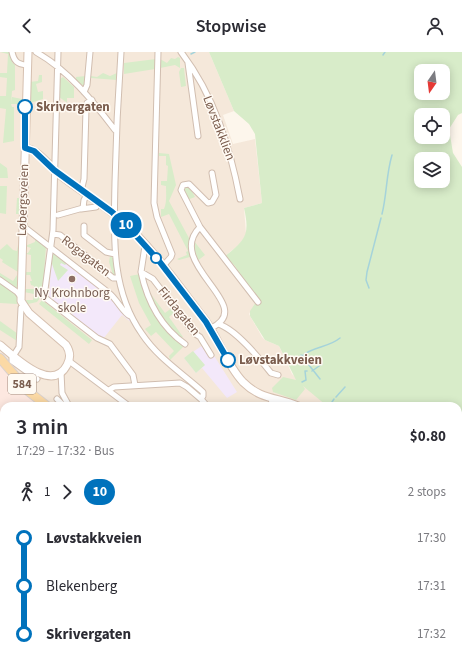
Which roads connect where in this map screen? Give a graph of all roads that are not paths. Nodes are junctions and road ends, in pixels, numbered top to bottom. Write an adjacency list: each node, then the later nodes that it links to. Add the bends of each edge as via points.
1 (12, 52): 10 (street, via 18,64)
2 (28, 52): 10 (street, Løbergsveien)
3 (36, 52): 11 (street)
4 (58, 52): 11 (street, Rogagaten)
5 (90, 52): 12 (street)
6 (121, 52): 14 (street)
7 (158, 52): 32 (street, via 154,203 172,254)
8 (181, 52): 9 (street, Løvstakklien)
9 (188, 62): 15 (street, Løvstakklien); 20 (street, Løvstakklien, via 221,126)
10 (26, 65): 16 (street, Løbergsveien)
11 (58, 68): 12 (street); 17 (street, Rogagaten)
12 (84, 92): 13 (street)
13 (92, 100): 14 (street); 19 (street, via 87,103 86,109)
14 (115, 130): 24 (street)
15 (198, 136)
16 (25, 148): 17 (street, via 34,151); 25 (street, Løbergsveien)
17 (54, 170): 19 (street); 28 (street, Rogagaten)
18 (212, 173): 27 (street, via 216,195 212,202 208,203 189,184 182,185 181,188)
19 (84, 193): 22 (street); 24 (street)
20 (240, 199)
21 (96, 207): 22 (street)
22 (81, 209): 23 (street)
23 (58, 214)
24 (115, 215): 29 (street); 31 (street)
25 (23, 226): 30 (street); 36 (street, Løbergsveien)
26 (84, 226): 31 (street, via 84,235 106,252)
27 (200, 227): 37 (street); 40 (street, via 193,235 193,258 223,301 224,314)
28 (53, 234): 30 (street, Rogagaten); 34 (street, Rogagaten, via 60,235 112,278)
29 (146, 246): 32 (street); 33 (street, Firdagaten)
30 (52, 248): 39 (street, via 113,296 126,314); 51 (street, Rogagaten, via 44,297 97,338 110,344 133,375)
31 (115, 254): 34 (street)
32 (163, 266): 41 (street)
33 (141, 272): 42 (street, Firdagaten, via 156,311 176,338); 45 (street, Firdagaten, via 153,279 194,333 200,337)
34 (118, 278): 39 (street)
35 (0, 280): 36 (street)
36 (21, 297): 47 (street, via 28,313 66,345)
37 (258, 302)
38 (21, 308): 44 (street, via 19,347)
39 (131, 316): 54 (street, via 158,352 177,372 203,392)
40 (218, 324): 41 (street); 49 (street, via 234,332 271,373)
41 (211, 328): 60 (street, via 238,376)
42 (185, 344)
43 (0, 345): 44 (street)
44 (14, 356): 48 (street, via 42,375 50,377); 50 (street, via 12,361)
45 (211, 356)
46 (0, 358): 55 (main road, 584, via 28,391)
47 (69, 361): 48 (street); 52 (street)
48 (61, 372): 57 (street, via 62,393)
49 (278, 375)
50 (37, 378)
51 (135, 386): 52 (street, via 114,387); 54 (street, via 180,383)
52 (109, 390): 58 (street)
53 (57, 399): 56 (street)
54 (200, 399): 59 (street)
55 (42, 402)
56 (60, 402)
57 (67, 402)
58 (124, 402)
59 (203, 402)
60 (270, 402)

